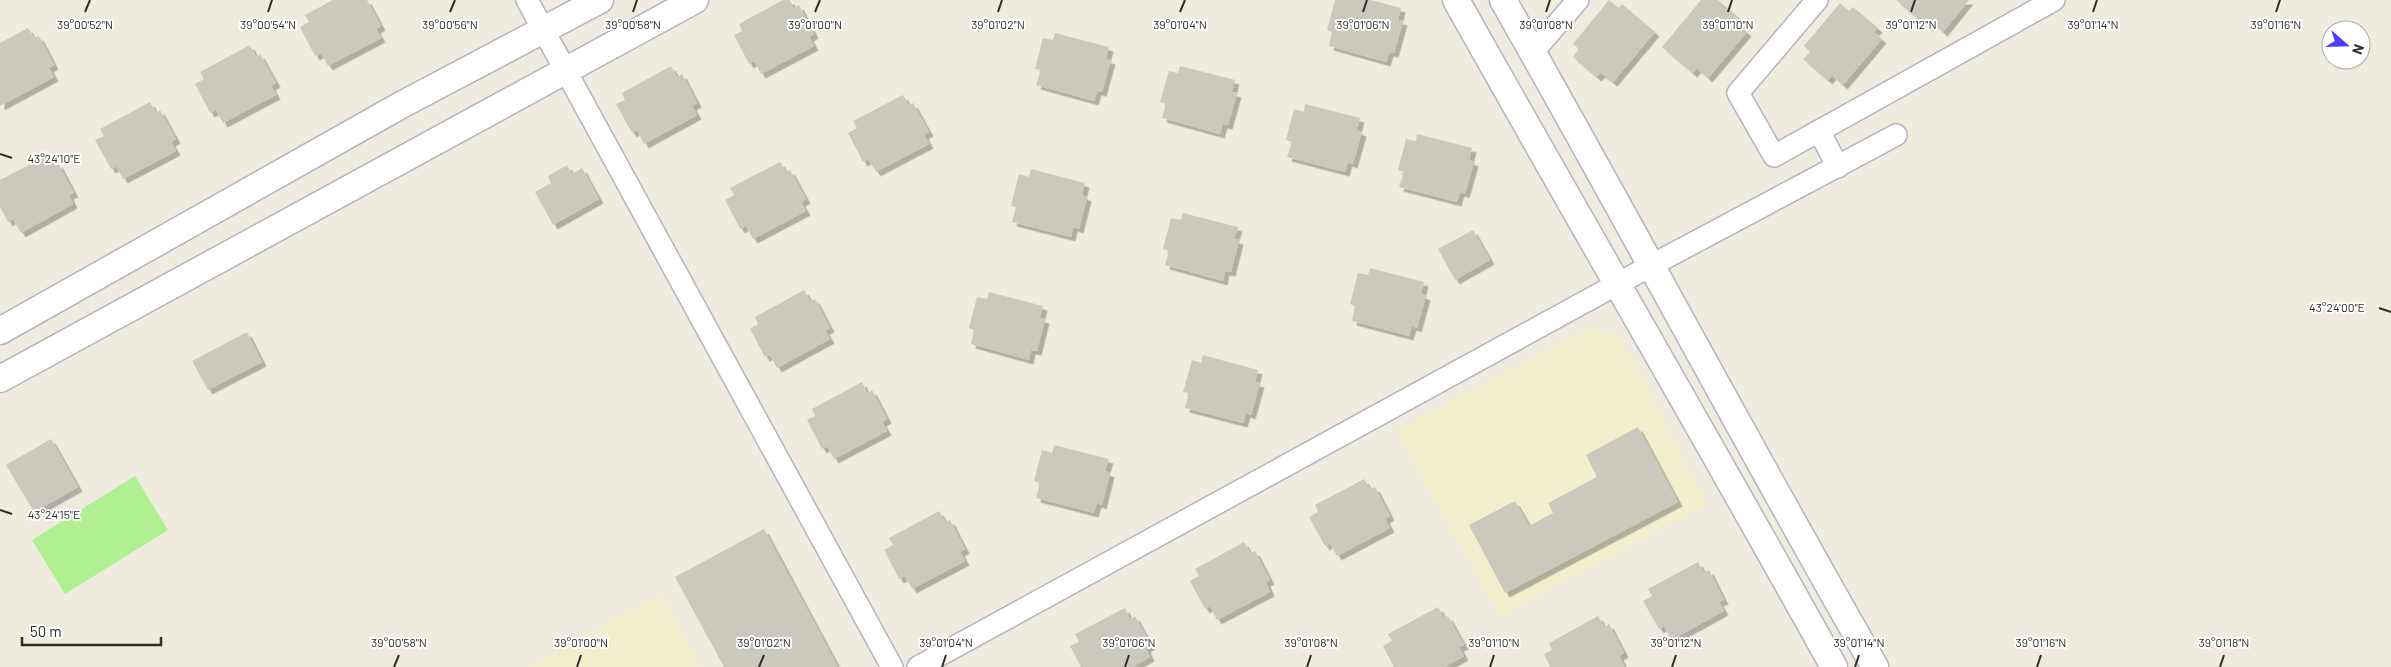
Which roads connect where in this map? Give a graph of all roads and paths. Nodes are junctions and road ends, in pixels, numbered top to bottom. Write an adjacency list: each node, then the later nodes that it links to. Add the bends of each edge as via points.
1 (527, 0): 9 (street)
2 (600, 0): 9 (street)
3 (695, 0): 11 (street)
4 (1456, 0): 16 (street)
5 (1503, 0): 10 (street)
6 (1578, 0): 10 (street)
7 (1817, 0): 12 (street, via 1738,93 1774,156)
8 (2054, 0): 12 (street)
9 (544, 30): 11 (street); 17 (street, via 395,108)
10 (1533, 52): 15 (street)
11 (567, 71): 18 (street); 19 (street)
12 (1819, 131): 14 (street)
13 (1896, 135): 14 (street)
14 (1838, 167): 15 (street)
15 (1652, 265): 16 (street); 22 (street)
16 (1618, 286): 20 (street); 21 (street, via 1717,455)
17 (0, 331)
18 (0, 379)
19 (892, 667)
20 (918, 667)
21 (1834, 667)
22 (1875, 667)

